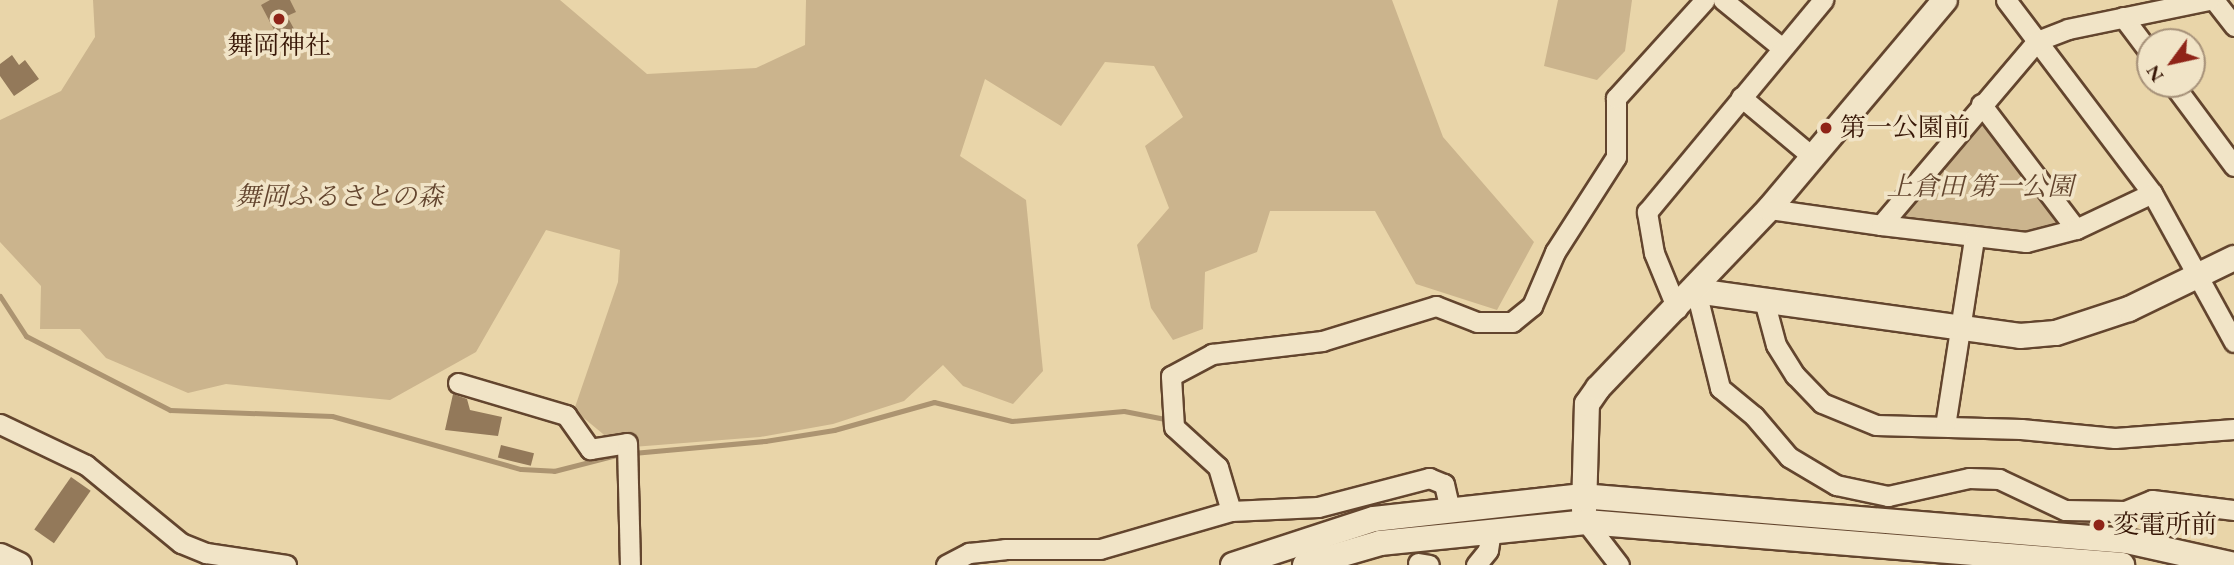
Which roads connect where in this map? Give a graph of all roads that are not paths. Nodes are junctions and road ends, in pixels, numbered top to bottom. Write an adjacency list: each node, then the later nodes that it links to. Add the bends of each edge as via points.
1 (1704, 0): 37 (street, via 1616,98 1616,157 1555,252 1532,306 1512,322 1477,322 1436,306 1322,341 1233,349 1171,376 1173,418 1217,467)
2 (1723, 0): 12 (street)
3 (1823, 0): 12 (street)
4 (1945, 0): 16 (street)
5 (2006, 0): 11 (street)
6 (2208, 0): 8 (street)
7 (2214, 0): 9 (street)
8 (2123, 17): 10 (street); 11 (street)
9 (2234, 26)
10 (2136, 34)
11 (2037, 41): 15 (street); 18 (street)
12 (1782, 48): 13 (street)
13 (1741, 97): 16 (street); 27 (street, via 1647,212 1654,253)
14 (2183, 98): 17 (street)
15 (1981, 104): 20 (street); 21 (street)
16 (1814, 158): 19 (street)
17 (2234, 166)
18 (2152, 193): 21 (street); 24 (street)
19 (1769, 209): 20 (street); 25 (street)
20 (1881, 225): 22 (street)
21 (2076, 229): 22 (street, via 2025,242)
22 (1975, 239): 28 (street)
23 (2234, 258): 24 (street)
24 (2201, 274): 28 (street, via 2129,309 2056,333); 29 (street)
25 (1696, 290): 26 (street); 27 (street); 36 (street, via 1720,388 1754,416 1789,457 1836,485 1888,496 1969,478 1999,479 2065,510 2125,511 2152,500)
26 (1765, 304): 28 (street); 32 (street, via 1781,354 1822,402 1877,425)
27 (1677, 309): 34 (street, via 1587,404)
28 (1961, 332): 32 (street)
29 (2234, 342)
30 (458, 383): 44 (street, via 566,415 590,449 627,443)
31 (0, 424): 43 (street, via 86,466 181,543 206,553)
32 (1945, 426): 33 (street, via 2115,438)
33 (2234, 429)
34 (1581, 496): 35 (street); 38 (street); 51 (street, via 2127,541)
35 (1450, 509): 37 (street, via 1444,485 1429,478 1318,507); 46 (street, via 1374,519)
36 (2234, 510)
37 (1231, 511): 45 (street, via 1100,549 1015,548 969,554)
38 (1586, 522): 39 (street); 41 (street); 49 (street)
39 (1491, 530): 47 (street, via 1380,543); 48 (street, via 1488,550)
40 (0, 556): 42 (street)
41 (1933, 558): 50 (street)
42 (19, 565)
43 (286, 565)
44 (630, 565)
45 (946, 565)
46 (1233, 565)
47 (1305, 565)
48 (1476, 565)
49 (1619, 565)
50 (2122, 565)
51 (2234, 565)

